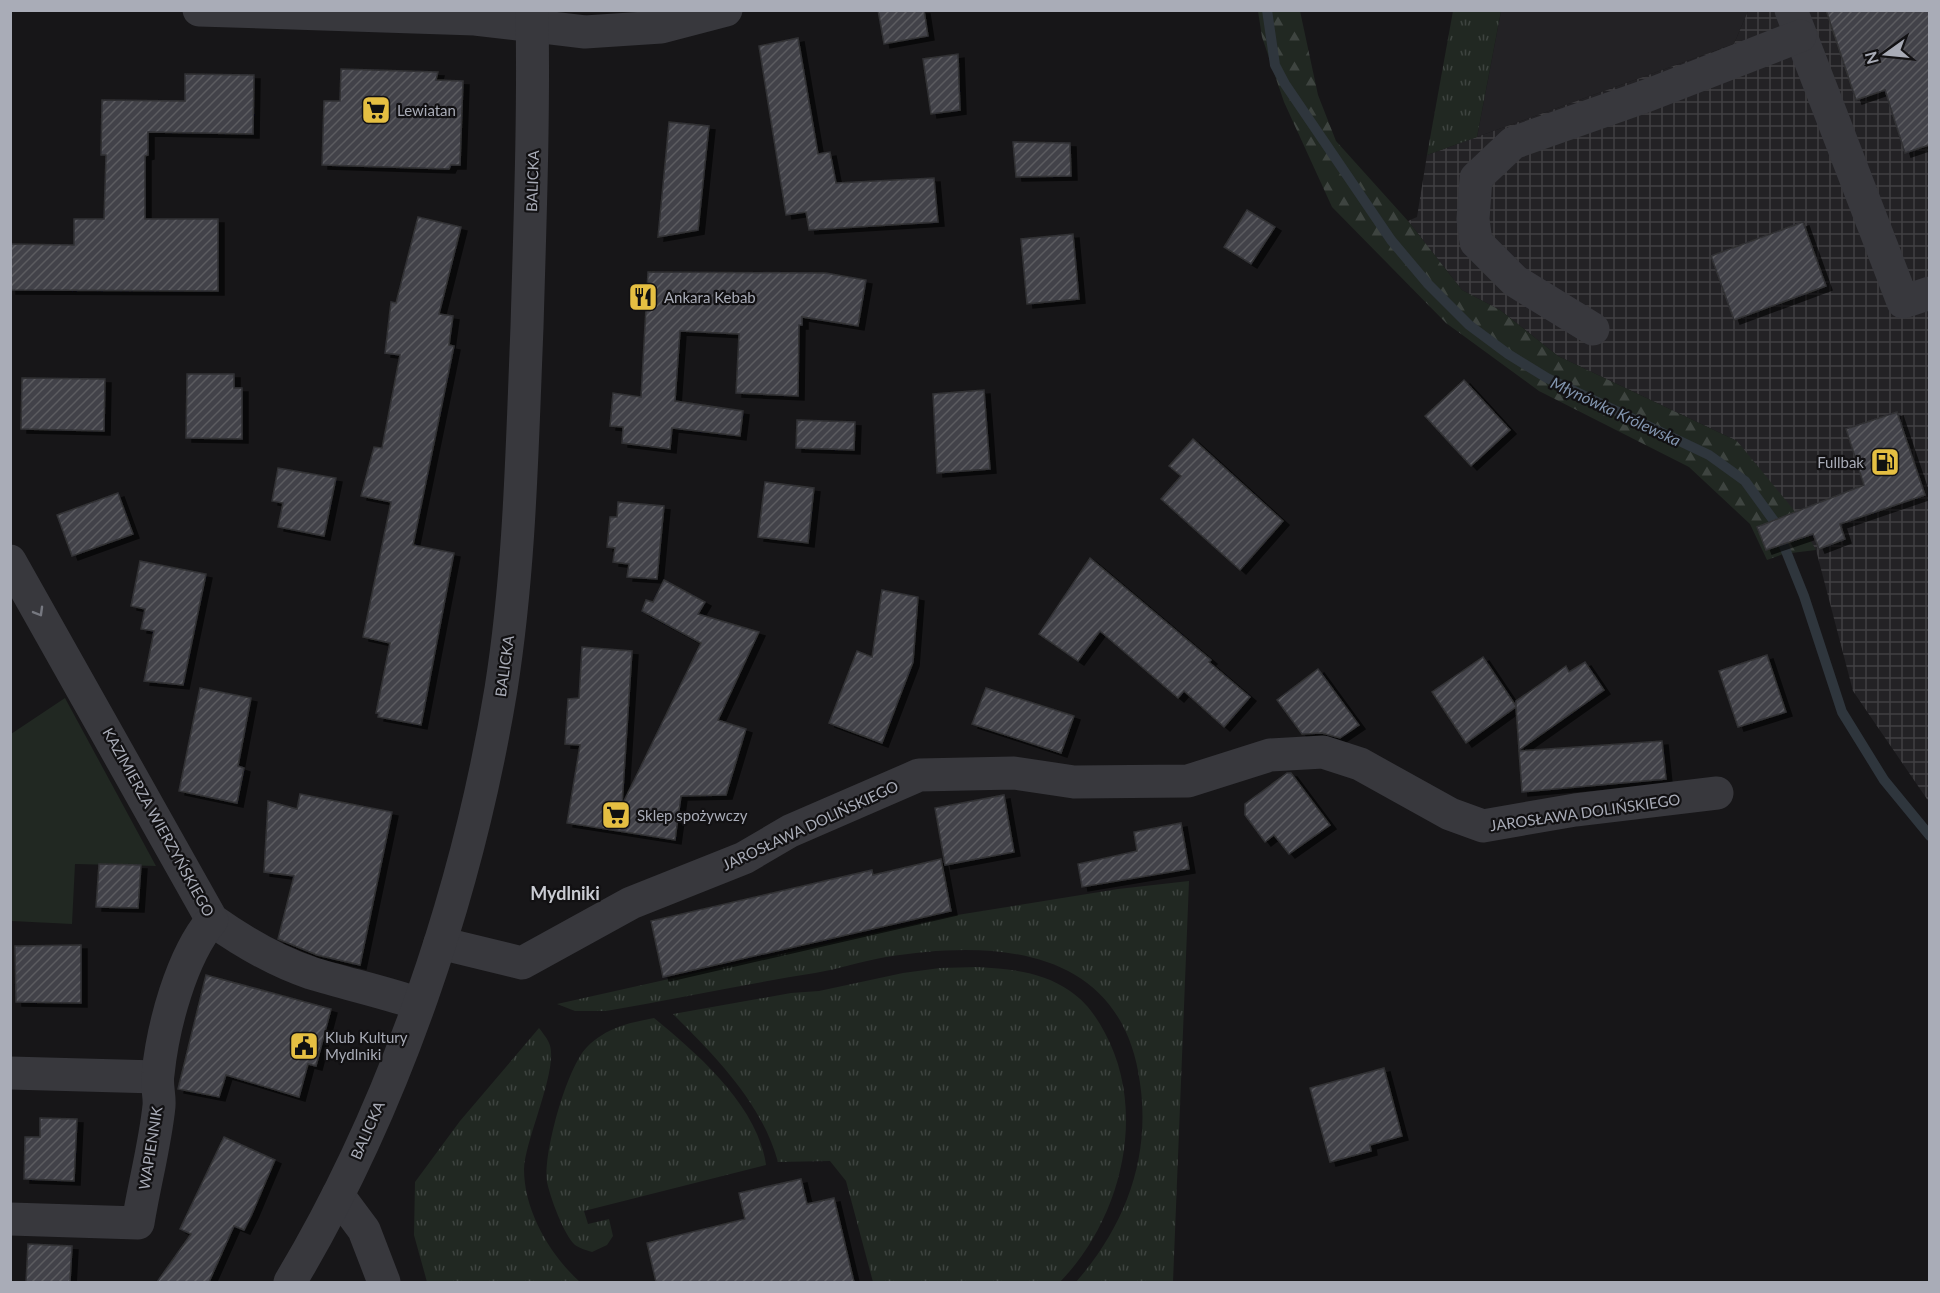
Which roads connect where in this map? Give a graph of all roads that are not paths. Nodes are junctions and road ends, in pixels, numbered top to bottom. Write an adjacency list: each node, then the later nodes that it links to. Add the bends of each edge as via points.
1 (199, 10): 3 (street)
2 (726, 10): 3 (street, via 661,27 585,32)
3 (532, 18): 10 (street, BALICKA, via 532,162 523,421 511,611 491,742)
4 (1795, 23): 5 (street, via 1903,302); 6 (street, via 1646,96 1513,143 1476,178 1476,242 1515,281)
5 (1929, 293)
6 (1593, 329)
7 (10, 561): 9 (street, KAZIMIERZA WIERZYŃSKIEGO, one-way to 9)
8 (1718, 793): 10 (street, JAROSŁAWA DOLIŃSKIEGO, via 1575,810 1483,826 1450,814 1360,764 1323,752 1270,755 1188,781 1074,782 1014,773 919,775 790,831 744,858 631,903 522,963)
9 (212, 920): 11 (street, KAZIMIERZA WIERZYŃSKIEGO, via 238,939 301,968); 13 (street, WAPIENNIK, via 186,960 161,1048)
10 (440, 943): 11 (street, BALICKA)
11 (419, 1004): 14 (street, BALICKA)
12 (10, 1072): 13 (street)
13 (157, 1077): 15 (street, WAPIENNIK, via 159,1105 138,1223)
14 (338, 1195): 16 (street, BALICKA); 17 (street, via 364,1230)
15 (10, 1218)
16 (290, 1282)
17 (384, 1282)

